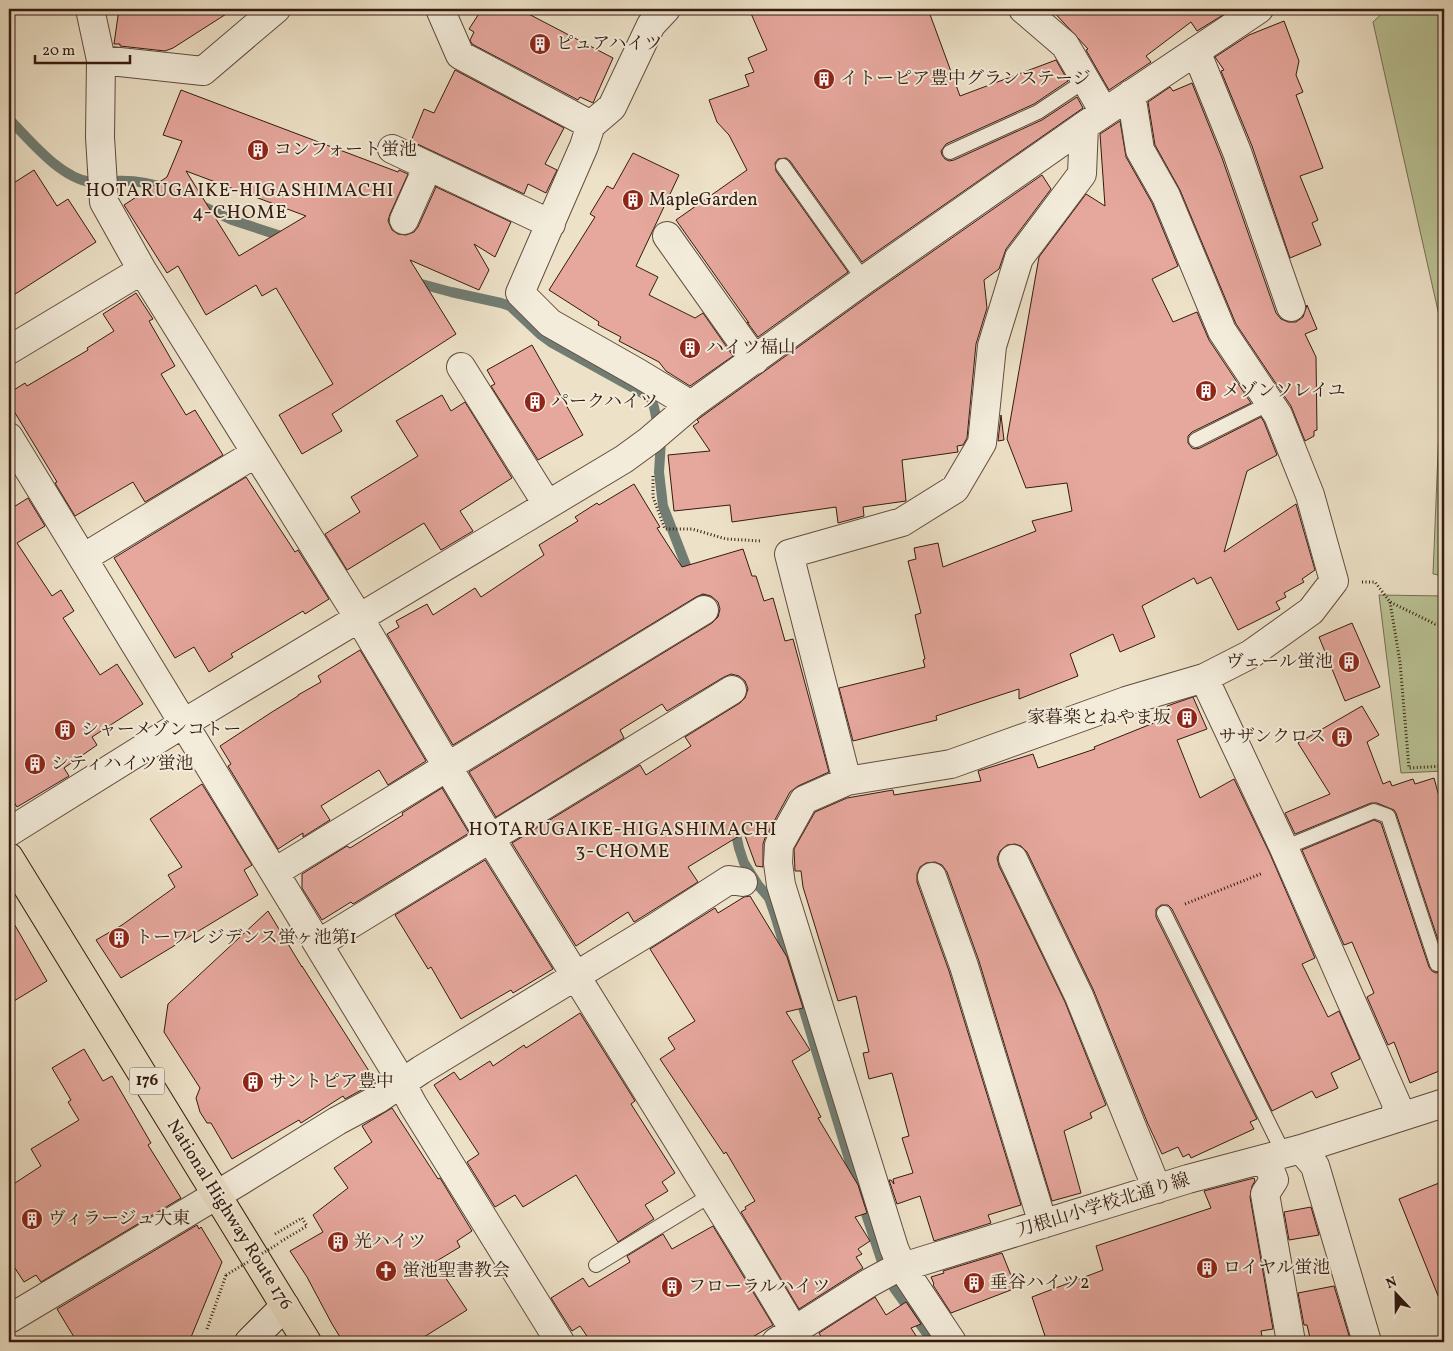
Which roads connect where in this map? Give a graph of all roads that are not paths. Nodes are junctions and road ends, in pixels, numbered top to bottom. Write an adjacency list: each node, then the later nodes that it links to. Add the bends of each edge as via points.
1 (90, 9): 8 (street)
2 (276, 9): 8 (street, via 203,71)
3 (440, 9): 12 (street, via 460,55)
4 (666, 9): 12 (street, via 651,25 612,107)
5 (1023, 9): 9 (street, via 1065,45)
6 (1259, 9): 7 (street)
7 (1196, 51): 10 (street); 22 (street, via 1237,152)
8 (101, 60): 20 (street, via 100,138 104,202)
9 (1086, 80): 11 (street); 14 (lane, via 1038,112)
10 (1132, 94): 11 (street); 26 (street, via 1140,150 1166,196 1222,331)
11 (1094, 119): 21 (street); 39 (street, via 1082,174 1019,258 992,346 982,443 955,488 902,522 789,554)
12 (591, 125): 18 (street)
13 (392, 149): 15 (street)
14 (950, 152)
15 (428, 166): 17 (street); 18 (street)
16 (782, 166): 21 (lane)
17 (404, 220)
18 (550, 224): 27 (street, via 520,293 550,323)
19 (667, 236): 24 (street)
20 (142, 270): 23 (street); 30 (street)
21 (864, 280): 24 (street)
22 (1291, 307)
23 (9, 350)
24 (754, 360): 27 (street)
25 (461, 368): 31 (street)
26 (1270, 403): 29 (lane); 35 (street, via 1278,415 1310,495 1334,581 1311,611 1250,654)
27 (691, 405): 31 (street, via 624,459)
28 (9, 437): 32 (street)
29 (1196, 440)
30 (256, 453): 32 (street); 34 (street)
31 (547, 504): 34 (street)
32 (83, 558): 37 (street)
33 (704, 610): 38 (street)
34 (359, 618): 37 (street); 38 (street)
35 (1204, 678): 39 (street, via 1126,701 951,764); 42 (street)
36 (732, 690): 41 (street)
37 (184, 723): 40 (street); 45 (street)
38 (448, 766): 41 (street); 45 (street)
39 (847, 781): 61 (street, via 804,800 779,845 778,862 780,879)
40 (9, 832)
41 (490, 838): 49 (street); 51 (street)
42 (1287, 855): 50 (lane, via 1374,811 1388,816); 54 (street, via 1397,1105)
43 (9, 857): 57 (highway, National Highway Route 176 / 176)
44 (1013, 859): 56 (street, via 1079,996)
45 (275, 872): 49 (street)
46 (932, 877): 59 (street, via 964,966)
47 (744, 882): 51 (street, via 729,880)
48 (1164, 913): 55 (lane)
49 (318, 944): 52 (street)
50 (1437, 964)
51 (576, 976): 52 (street); 58 (street)
52 (402, 1084): 57 (street); 67 (street)
53 (1444, 1103): 54 (street, 刀根山小学校北通り線)
54 (1394, 1119): 55 (street, 刀根山小学校北通り線)
55 (1284, 1154): 56 (street, 刀根山小学校北通り線); 69 (street, via 1265,1194); 70 (street, via 1315,1166)
56 (1157, 1189): 59 (street, 刀根山小学校北通り線)
57 (217, 1195): 62 (highway, National Highway Route 176 / 176); 63 (street)
58 (711, 1195): 60 (lane); 64 (street)
59 (1043, 1224): 61 (street, 刀根山小学校北通り線)
60 (596, 1265)
61 (902, 1267): 64 (street, 刀根山小学校北通り線, via 875,1279); 68 (street)
62 (285, 1306): 65 (street); 66 (highway, National Highway Route 176 / 176)
63 (9, 1319)
64 (790, 1339)
65 (250, 1342)
66 (307, 1342)
67 (560, 1342)
68 (952, 1342)
69 (1291, 1342)
70 (1367, 1342)

